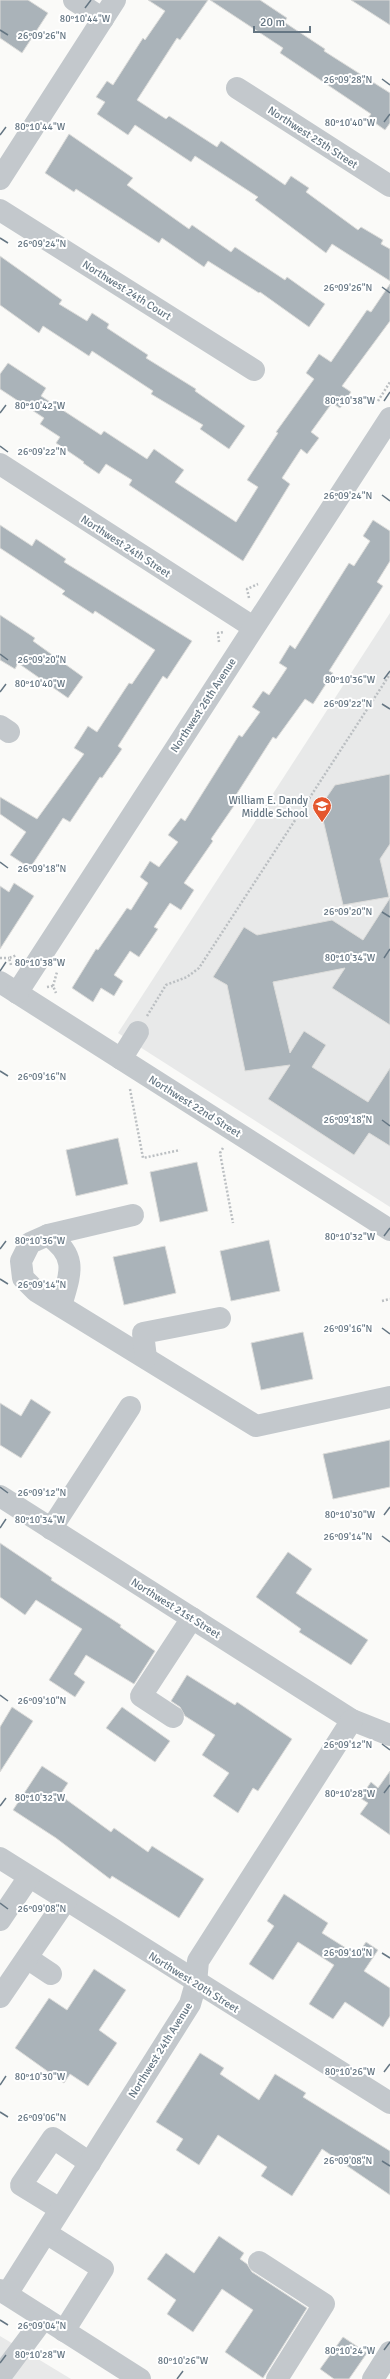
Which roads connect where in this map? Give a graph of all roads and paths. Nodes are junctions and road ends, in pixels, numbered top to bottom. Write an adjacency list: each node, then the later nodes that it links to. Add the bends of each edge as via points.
1 (74, 0): 3 (street)
2 (115, 0): 3 (street)
3 (103, 19): 5 (street)
4 (237, 88): 6 (street, Northwest 25th Street)
5 (0, 179)
6 (390, 186)
7 (0, 210): 8 (street, Northwest 24th Court)
8 (254, 370)
9 (390, 418): 11 (street, Northwest 26th Avenue)
10 (0, 464): 11 (street, Northwest 24th Street)
11 (253, 628): 15 (street, Northwest 26th Avenue)
12 (390, 674): 16 (path, via 199,968 187,977 166,985)
13 (0, 958): 14 (path)
14 (9, 958)
15 (8, 987): 17 (street, Northwest 22nd Street)
16 (138, 1032): 17 (street)
17 (121, 1059): 25 (street, Northwest 22nd Street)
18 (125, 1086): 19 (path)
19 (131, 1090): 20 (path); 22 (path, via 143,1158)
20 (138, 1094)
21 (217, 1143): 24 (path, via 223,1147 220,1153)
22 (180, 1150)
23 (133, 1215): 26 (street)
24 (233, 1223)
25 (390, 1230)
26 (48, 1235): 29 (street, via 63,1245 70,1260 68,1282); 29 (street, via 30,1243 21,1261 23,1278 36,1291)
27 (390, 1299): 28 (path)
28 (382, 1301)
29 (61, 1306): 31 (street)
30 (220, 1318): 31 (street, via 143,1333)
31 (146, 1358): 32 (street, via 256,1426)
32 (390, 1397)
33 (130, 1407): 35 (street)
34 (0, 1496): 35 (street, Northwest 21st Street)
35 (51, 1528): 36 (street, Northwest 21st Street)
36 (192, 1618): 37 (street, via 141,1696); 38 (street, Northwest 21st Street)
37 (173, 1717)
38 (352, 1720): 39 (street, Northwest 21st Street); 46 (street, Northwest 24th Avenue, via 198,1961)
39 (390, 1735)
40 (0, 1858): 41 (street, Northwest 20th Street)
41 (29, 1877): 42 (street, Northwest 20th Street); 43 (street)
42 (66, 1900): 44 (street); 46 (street, Northwest 20th Street)
43 (0, 1920)
44 (27, 1958): 45 (street); 47 (street)
45 (51, 1974)
46 (196, 1983): 48 (street, Northwest 20th Street); 49 (street, Northwest 24th Avenue, via 190,2004)
47 (0, 1998)
48 (390, 2103)
49 (90, 2163): 50 (street, Northwest 24th Avenue); 50 (street, via 53,2138 21,2185)
50 (60, 2209): 51 (street, Northwest 24th Avenue)
51 (46, 2233): 53 (street, Northwest 24th Avenue); 55 (street, via 103,2269)
52 (259, 2262): 59 (street, via 324,2304)
53 (3, 2292): 54 (street)
54 (44, 2318): 55 (street); 57 (street)
55 (64, 2331): 58 (street)
56 (390, 2352): 60 (street)
57 (0, 2377)
58 (140, 2379)
59 (277, 2379)
60 (372, 2379)

